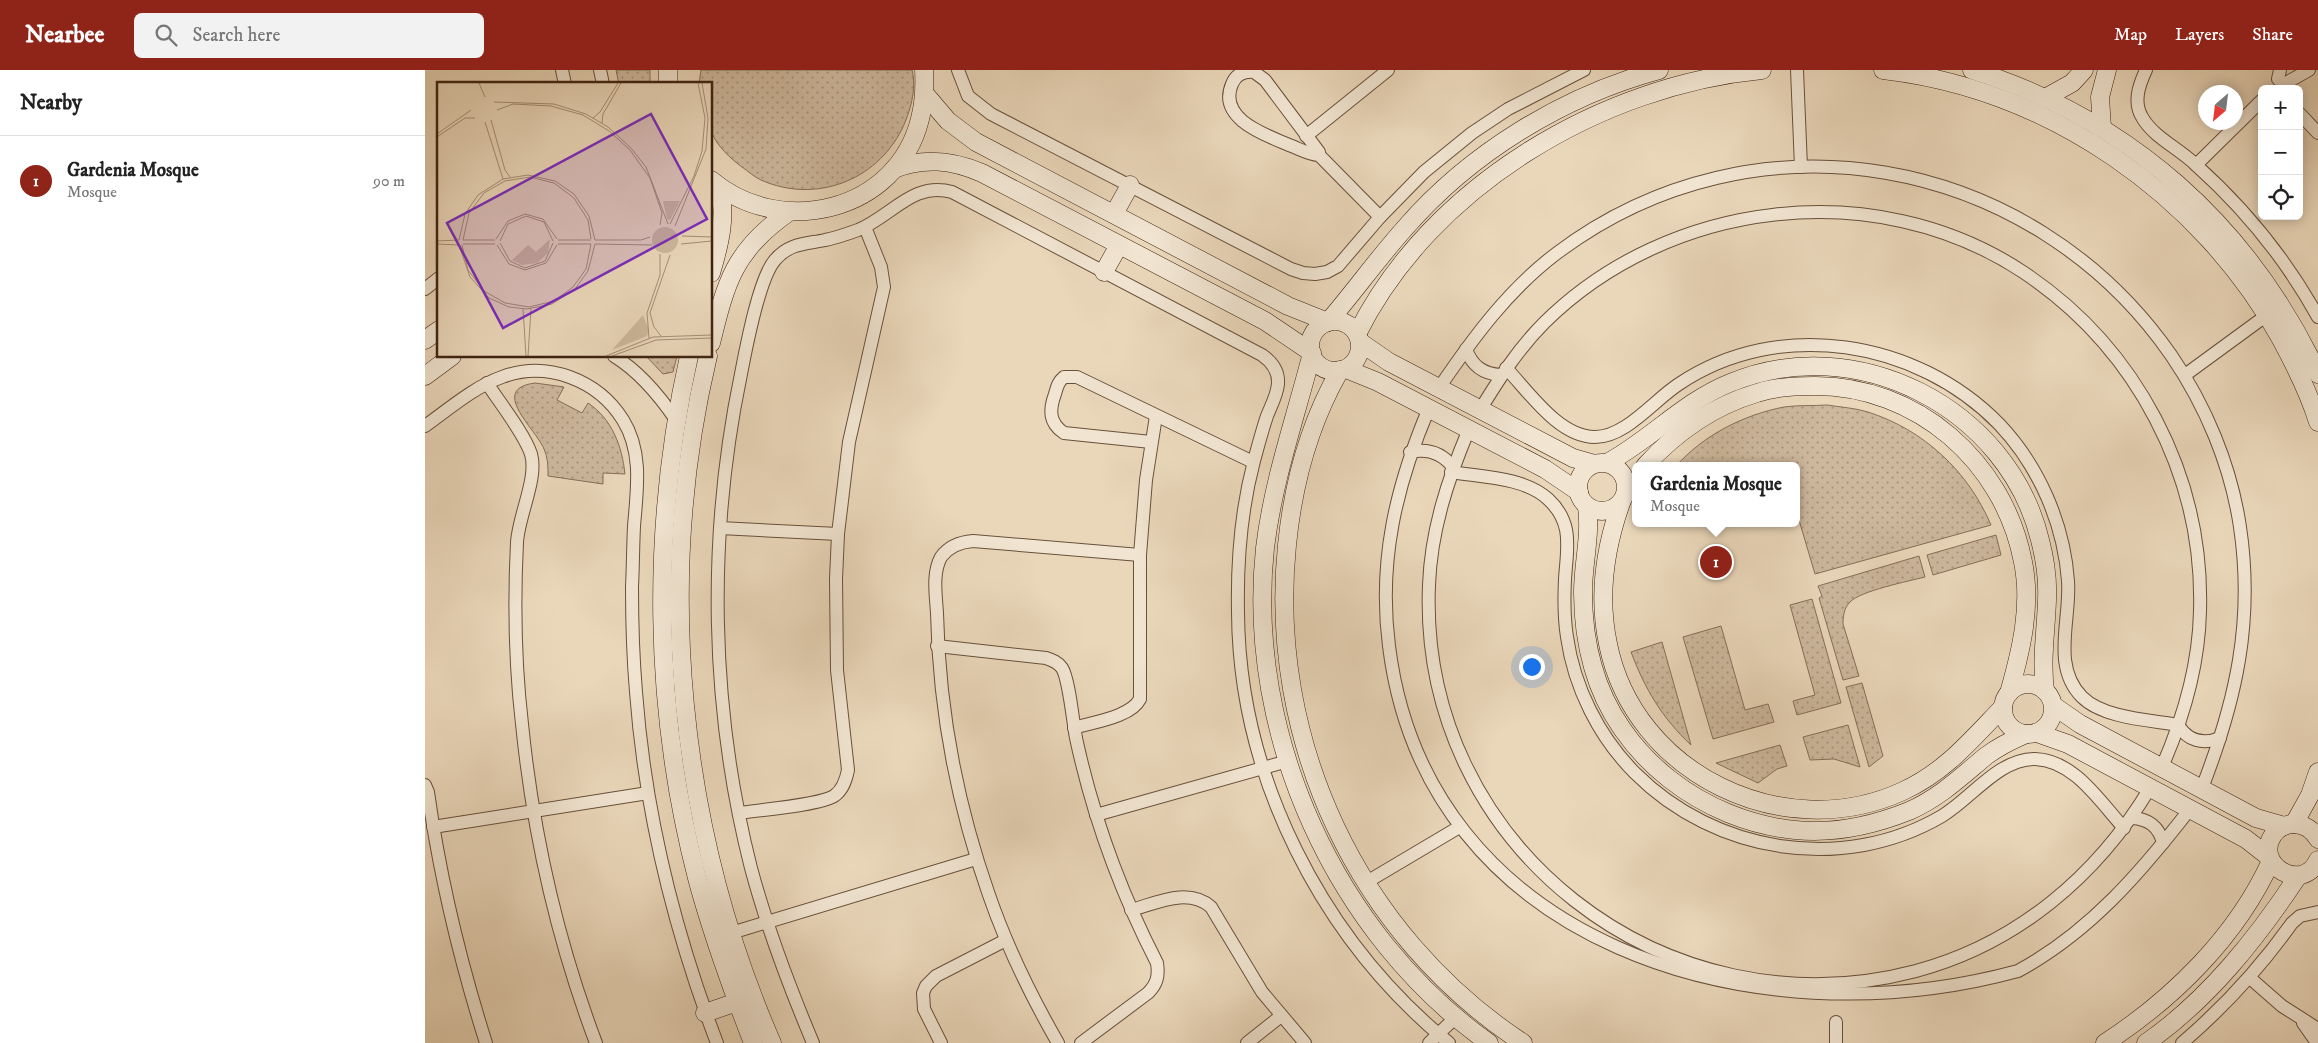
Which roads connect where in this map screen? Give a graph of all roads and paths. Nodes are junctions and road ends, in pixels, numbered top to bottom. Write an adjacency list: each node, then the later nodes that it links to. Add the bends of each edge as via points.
1 (924, 70): 16 (street)
2 (958, 70): 28 (street, via 968,96 991,114)
3 (1388, 70): 22 (street)
4 (1584, 70): 33 (street, via 1508,109 1472,133 1424,172)
5 (1762, 70): 15 (street, via 1697,79)
6 (1797, 70): 25 (street)
7 (1883, 70): 30 (street, via 1952,83 2002,99 2050,120 2096,145)
8 (1972, 70): 17 (street)
9 (2084, 70): 17 (street, via 2072,83)
10 (2107, 70): 20 (street, via 2100,97)
11 (2146, 70): 24 (street, via 2138,90 2141,116 2148,126)
12 (2309, 70): 14 (street, via 2287,84)
13 (1651, 71): 15 (street); 42 (street, via 1582,98 1517,133 1479,159 1405,227)
14 (2277, 83)
15 (1654, 92): 45 (street, via 1570,128 1488,177 1419,242 1381,291)
16 (925, 94): 26 (street, via 917,129); 32 (street, via 948,121 976,142)
17 (2045, 98): 20 (street)
18 (2258, 104): 24 (street)
19 (2303, 117): 21 (street)
20 (2102, 128): 29 (street, via 2147,159)
21 (2318, 134)
22 (1306, 136): 23 (street); 23 (street, via 1260,75 1247,71 1240,73 1234,80 1229,98 1237,116 1260,132)
23 (1319, 155): 33 (street)
24 (2197, 165): 41 (street, via 2273,249)
25 (1801, 167): 47 (street, via 1715,178 1673,191 1601,224 1523,282); 56 (street, via 1859,168 1916,178 1970,195 2022,219 2070,249 2114,286 2152,328)
26 (894, 168): 31 (street, via 877,185 843,204 812,212); 35 (street, via 928,161 964,166)
27 (715, 184): 31 (street, via 753,205); 36 (street, via 723,209 722,231)
28 (1130, 185): 32 (street); 33 (street, via 1303,273 1327,272 1338,266)
29 (2191, 196): 30 (street); 55 (street, via 2254,264 2280,303)
30 (2179, 209): 40 (street, via 2212,242)
31 (789, 212): 44 (street, via 769,226 737,262 727,284)
32 (1114, 214): 42 (street, via 1288,306)
33 (1380, 217)
34 (865, 227): 37 (street, via 919,192 941,189); 75 (street, via 792,247 774,260 768,270 735,402); 76 (street, via 881,267 883,297 851,433)
35 (1119, 244): 37 (street); 48 (street, via 1265,321)
36 (713, 265)
37 (1104, 272): 69 (street, via 1269,360 1278,383)
38 (437, 280): 39 (street)
39 (425, 289)
40 (2267, 315): 56 (street); 64 (street, via 2293,363)
41 (2318, 317)
42 (1328, 322): 45 (street, via 1348,324); 48 (street, via 1313,334)
43 (437, 331): 46 (street)
44 (713, 336)
45 (1359, 338): 53 (street, via 1359,355); 59 (street, via 1389,362)
46 (425, 340)
47 (1466, 349): 54 (street, via 1478,368 1485,372); 59 (street)
48 (1311, 353): 53 (street, via 1323,367); 85 (street, via 1276,481 1265,551 1263,604 1267,657)
49 (449, 358): 57 (street)
50 (617, 358): 63 (street, via 642,378)
51 (689, 358): 63 (street)
52 (708, 358): 113 (street, via 691,445 684,515 682,656 698,796 712,865)
53 (1343, 369): 60 (street, via 1379,382); 108 (street, via 1317,416 1300,468 1289,521 1284,574 1284,628 1289,682 1301,735 1339,836)
54 (1504, 371): 61 (street); 81 (street, via 1567,430 1596,437 1625,428 1681,382 1734,358 1762,350 1819,345 1848,347 1886,356 1931,373 1971,400 2000,425 2024,456 2048,498 2065,553 2068,611 2063,656 2072,686 2083,698 2103,710); 81 (street, via 1544,324 1587,286 1636,256 1689,232 1744,218 1802,212 1859,214 1916,225 1971,244 2021,271 2068,305 2120,362 2142,393 2169,444 2188,498 2198,555 2200,613 2193,670)
55 (2318, 374)
56 (2185, 375): 84 (street, via 2209,423 2228,474 2241,535 2245,580 2244,634 2235,687)
57 (425, 376)
58 (487, 383): 65 (street); 92 (street, via 519,372 571,377 601,394 614,406 631,436 637,471 633,641); 94 (street, via 525,441 533,465 518,529 516,633 521,722)
59 (1439, 388): 61 (street)
60 (1429, 408): 66 (street); 68 (street)
61 (1480, 410): 71 (street, via 1573,458)
62 (1155, 416): 67 (street); 67 (street, via 1073,375 1061,380 1051,405 1054,424 1064,433); 69 (street)
63 (676, 420): 117 (street, via 663,552 665,683 672,748 691,850 715,940)
64 (2318, 422)
65 (425, 426)
66 (1469, 429): 72 (street); 74 (street, via 1545,469)
67 (1151, 442): 77 (street)
68 (1410, 452): 72 (street, via 1434,452 1448,461); 100 (street, via 1388,548 1389,646 1398,694 1412,741 1431,786)
69 (1253, 462): 87 (street, via 1244,509 1238,614 1243,675)
70 (1649, 462): 80 (street, via 1695,421 1725,404 1759,392 1793,386 1829,386 1864,391 1897,402 1929,419 1957,440 1981,467 2001,496 2013,524 2023,562 2026,609 2022,639)
71 (1600, 464): 73 (street, via 1619,470); 74 (street, via 1588,468 1580,478); 79 (street, via 1632,449 1678,411 1704,395 1731,382 1789,367 1849,368 1879,375 1934,398 1981,436 2013,477 2031,511 2046,569 2042,660)
72 (1452, 469): 97 (street, via 1532,488 1559,512 1569,547 1564,607 1567,637 1583,696 1614,749 1634,772 1656,793 1707,825 1765,845 1796,849 1857,846 1915,830 1961,803 2004,768 2035,759 2065,768); 97 (street, via 1436,528 1429,585 1431,642 1442,699 1461,753 1488,804 1522,851 1563,892 1609,926 1635,940 1660,953 1715,972 1772,983 1829,985 1887,978 1942,964 1995,940 2036,915 2087,872)
73 (1628, 489): 74 (street, via 1608,510 1594,510); 80 (street, via 1611,533 1603,582 1603,614 1617,675 1631,704 1654,736 1696,774 1723,790 1753,802 1805,810 1832,810 1883,799 1940,770 1957,756)
74 (1583, 499): 83 (street, via 1589,535 1583,591 1585,630 1593,668 1608,705 1629,738 1655,767 1686,792 1720,811 1757,824 1796,830 1835,830 1874,823 1911,810 1945,791 1992,752)
75 (720, 528): 76 (street); 95 (street, via 717,600 720,671)
76 (838, 534): 95 (street, via 837,670 847,780 834,796 825,800)
77 (1139, 555): 78 (street, via 973,541 955,545 947,550 937,566); 82 (street, via 1140,699 1127,712)
78 (937, 646): 82 (street, via 1054,661 1065,674); 103 (street, via 949,746)
79 (2049, 698): 80 (street, via 2038,686 2023,685); 83 (street, via 2051,720 2048,726); 86 (street, via 2071,718)
80 (2006, 700): 83 (street, via 2004,714 2011,728)
81 (2178, 725): 84 (street, via 2196,741); 86 (street)
82 (1074, 728): 96 (street)
83 (2031, 734): 90 (street, via 2068,744)
84 (2220, 738): 91 (street)
85 (1288, 761): 87 (street); 120 (street, via 1316,832 1353,899 1399,960)
86 (2162, 767): 91 (street)
87 (1263, 768): 96 (street); 124 (street, via 1286,828 1332,914)
88 (2318, 772): 98 (street, via 2310,795)
89 (425, 785): 99 (street)
90 (2150, 788): 93 (street); 97 (street)
91 (2201, 788): 98 (street, via 2256,818)
92 (648, 793): 94 (street); 118 (street, via 672,904)
93 (2189, 809): 102 (street); 104 (street, via 2246,838)
94 (533, 811): 99 (street); 126 (street, via 565,950)
95 (739, 813): 112 (street)
96 (1096, 815): 110 (street)
97 (2128, 823): 102 (street, via 2147,820 2158,830)
98 (2289, 825): 101 (street, via 2304,826); 104 (street, via 2272,836)
99 (433, 827): 125 (street, via 456,940)
100 (1456, 829): 108 (street); 109 (street)
101 (2318, 837)
102 (2163, 843): 116 (street, via 2099,914 2061,944 2019,970)
103 (976, 859): 112 (street); 114 (street)
104 (2270, 859): 106 (street, via 2279,871); 140 (street, via 2244,911 2199,964 2162,1000)
105 (2318, 860): 106 (street, via 2312,869)
106 (2299, 876): 107 (street); 141 (street, via 2223,974 2189,1008)
107 (2318, 881)
108 (1365, 883): 138 (street, via 1427,962 1463,998)
109 (1499, 883)
110 (1131, 910): 119 (street, via 1187,896 1204,901 1211,907 1245,967); 133 (street, via 1157,963 1157,980 1148,993)
111 (2318, 912): 115 (street, via 2300,916 2292,923)
112 (767, 922): 113 (street); 130 (street)
113 (731, 933): 129 (street)
114 (1006, 940): 131 (street, via 936,976 926,986 924,1009); 132 (street)
115 (2250, 978): 121 (street); 142 (street)
116 (1966, 994)
117 (737, 1002): 118 (street); 128 (street)
118 (705, 1013): 127 (street)
119 (1281, 1016): 134 (street); 135 (street)
120 (1456, 1017): 124 (street); 137 (street)
121 (2300, 1018): 123 (street); 143 (street)
122 (1836, 1022): 139 (street)
123 (2318, 1029)
124 (1433, 1039): 136 (street)
125 (486, 1043)
126 (596, 1043)
127 (717, 1043)
128 (753, 1043)
129 (772, 1043)
130 (813, 1043)
131 (941, 1043)
132 (1058, 1043)
133 (1081, 1043)
134 (1247, 1043)
135 (1305, 1043)
136 (1449, 1043)
137 (1489, 1043)
138 (1523, 1043)
139 (1836, 1043)
140 (2105, 1043)
141 (2146, 1043)
142 (2182, 1043)
143 (2317, 1043)

